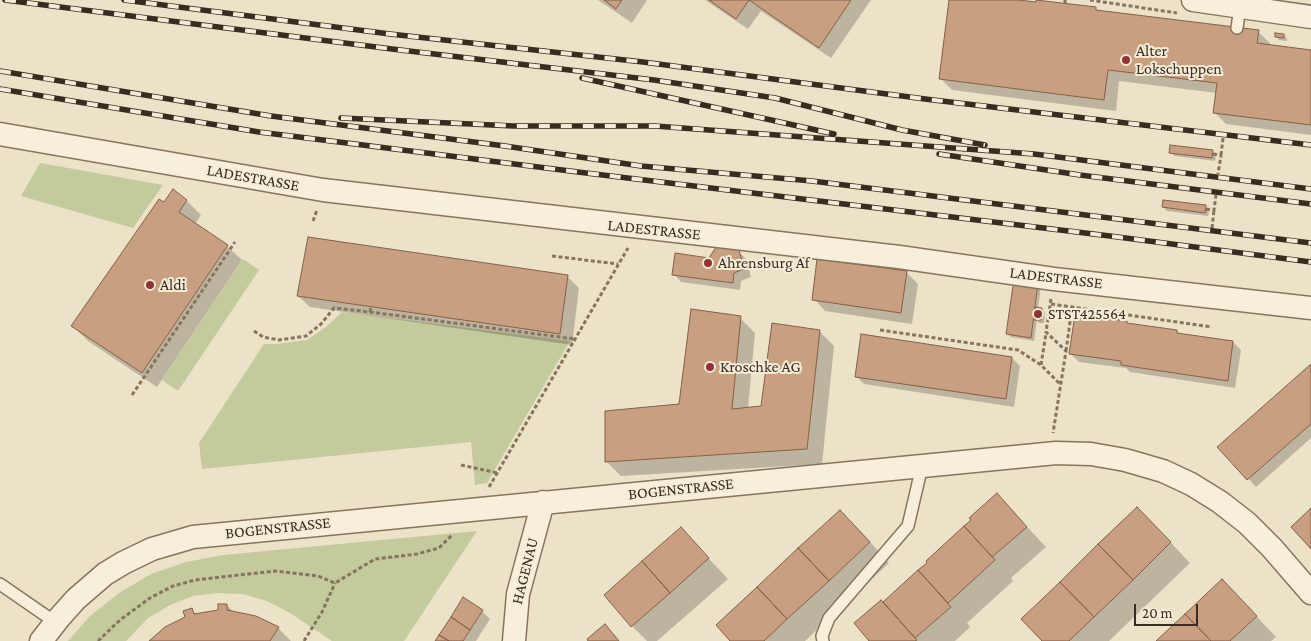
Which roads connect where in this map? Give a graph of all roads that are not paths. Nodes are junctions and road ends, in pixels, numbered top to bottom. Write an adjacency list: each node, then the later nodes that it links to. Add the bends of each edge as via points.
1 (1193, 0): 2 (street, via 1239,17)
2 (1311, 17)
3 (0, 134): 4 (street, LADESTRASSE, via 324,190)
4 (1311, 308)
5 (922, 466): 6 (street, BOGENSTRASSE); 8 (street, BOGENSTRASSE, via 1050,454 1091,454 1163,471 1220,502 1248,523); 12 (lane, via 908,526 829,618)
6 (542, 502): 9 (street, BOGENSTRASSE, via 216,534 172,542 114,568 78,597); 11 (street, HAGENAU, via 518,594)
7 (0, 584): 9 (lane)
8 (1311, 593)
9 (55, 622): 10 (street, BOGENSTRASSE)
10 (41, 641)
11 (514, 641)
12 (823, 641)

